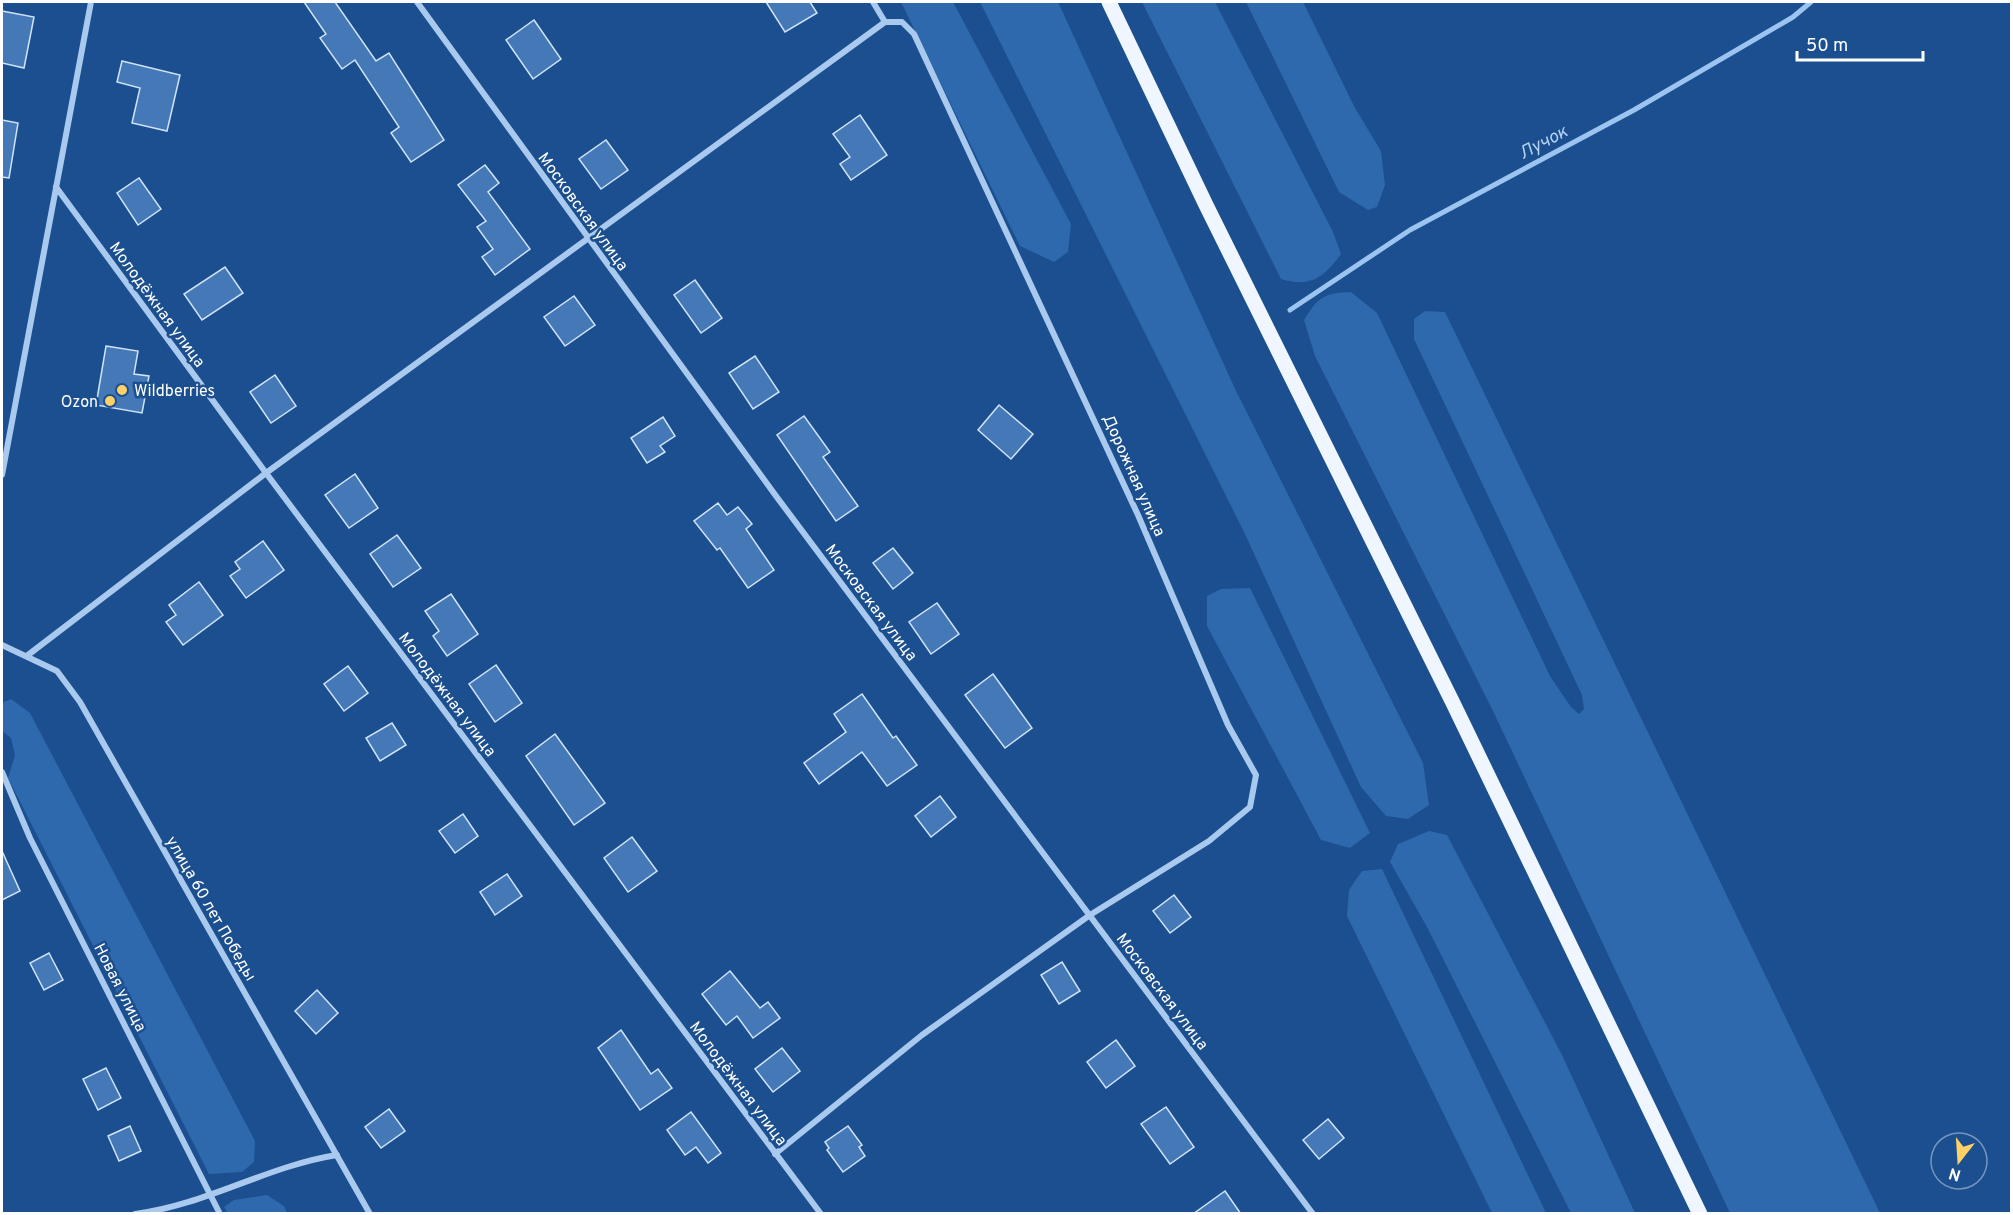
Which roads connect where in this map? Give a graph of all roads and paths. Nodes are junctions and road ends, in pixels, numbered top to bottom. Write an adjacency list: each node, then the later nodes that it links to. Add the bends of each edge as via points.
1 (91, 2): 6 (street)
2 (417, 2): 7 (street, Московская улица)
3 (873, 2): 5 (street)
4 (1109, 2): 22 (main road)
5 (885, 22): 7 (street); 13 (street, Дорожная улица, via 902,22 914,34 1133,504 1228,725 1256,775 1250,807 1209,841)
6 (56, 188): 8 (street, Молодёжная улица); 9 (street)
7 (588, 240): 8 (street); 13 (street, Московская улица)
8 (266, 473): 11 (street); 14 (street, Молодёжная улица)
9 (2, 476)
10 (2, 645): 11 (street, улица 60 лет Победы)
11 (28, 655): 15 (street, улица 60 лет Победы, via 57,671 80,702)
12 (2, 772): 16 (street, Новая улица, via 30,838)
13 (1090, 915): 14 (street, Дорожная улица, via 922,1035); 21 (street, Московская улица)
14 (775, 1154): 20 (street, Молодёжная улица)
15 (337, 1155): 16 (street, via 307,1160); 19 (street, улица 60 лет Победы)
16 (211, 1196): 17 (street); 18 (street, Новая улица)
17 (135, 1214)
18 (220, 1214)
19 (370, 1214)
20 (821, 1214)
21 (1313, 1214)
22 (1700, 1214)

